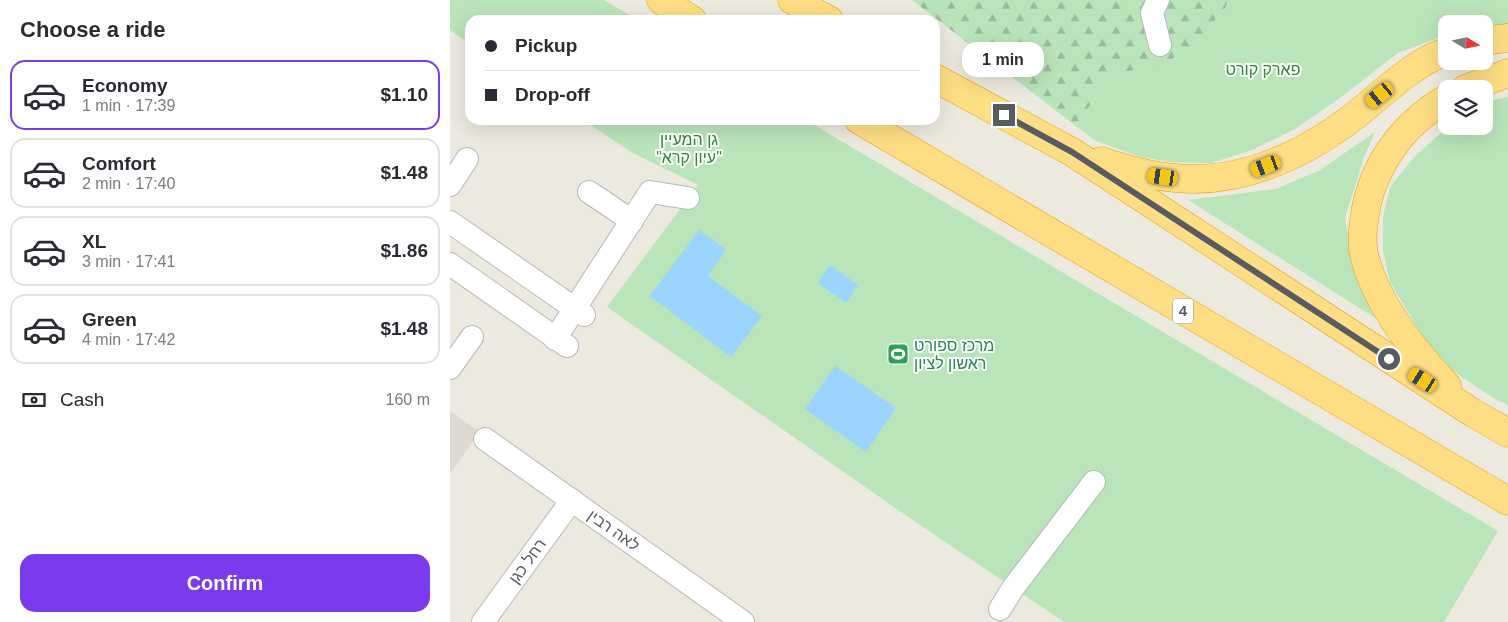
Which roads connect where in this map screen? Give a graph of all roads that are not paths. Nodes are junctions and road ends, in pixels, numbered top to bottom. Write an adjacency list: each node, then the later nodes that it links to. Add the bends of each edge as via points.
1 (661, 0): 4 (highway)
2 (792, 0): 5 (highway)
3 (1158, 0): 8 (street, via 1152,13)
4 (684, 15)
5 (820, 15)
6 (1508, 38): 7 (highway)
7 (1493, 40)
8 (1160, 45)
9 (1438, 56): 15 (highway, via 1411,70 1317,143 1248,172 1207,179 1176,178 1151,175)
10 (1508, 73): 11 (highway)
11 (1489, 80)
12 (940, 81): 15 (highway)
13 (1438, 105): 26 (highway, via 1412,125 1387,153 1373,180 1362,233 1365,260 1376,290 1401,330 1439,378)
14 (868, 125): 31 (highway, 4)
15 (1072, 152): 26 (highway)
16 (467, 159): 17 (street)
17 (450, 185)
18 (589, 192): 20 (street)
19 (688, 198): 20 (street, via 650,192)
20 (627, 217): 23 (street)
21 (450, 222): 23 (street)
22 (450, 264): 23 (street, via 561,342)
23 (574, 308)
24 (472, 337): 25 (street)
25 (450, 368)
26 (1473, 413): 27 (highway)
27 (1508, 433)
28 (485, 439): 30 (street, לאה רבין)
29 (1094, 482): 32 (street)
30 (572, 500): 33 (street, לאה רבין); 34 (street, רחל כגן)
31 (1508, 501)
32 (1000, 609)
33 (730, 618)
34 (483, 622)

